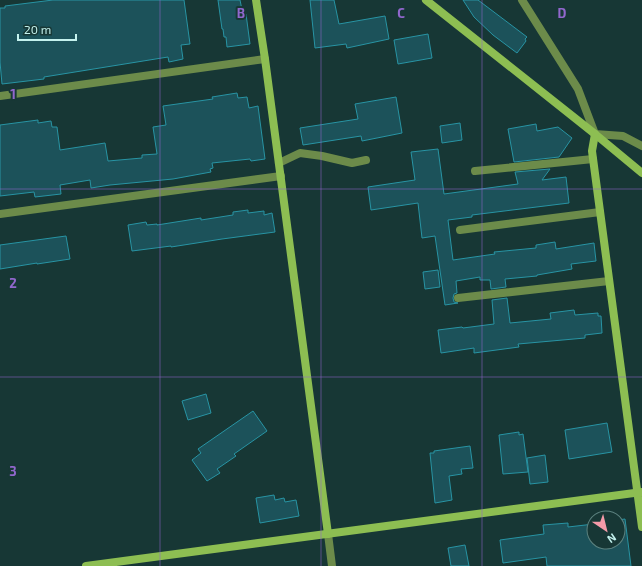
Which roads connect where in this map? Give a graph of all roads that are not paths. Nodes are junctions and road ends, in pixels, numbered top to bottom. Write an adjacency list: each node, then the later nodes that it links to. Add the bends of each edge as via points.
1 (256, 0): 4 (street)
2 (426, 0): 6 (street)
3 (522, 0): 6 (street, via 578,89)
4 (265, 59): 5 (street); 10 (street)
5 (0, 96)
6 (595, 134): 7 (street, via 623,136); 8 (street); 12 (street)
7 (642, 146)
8 (593, 159): 11 (street); 14 (street)
9 (366, 160): 10 (street, via 352,163 300,153)
10 (279, 163): 13 (street)
11 (475, 171)
12 (642, 173)
13 (281, 176): 15 (street); 21 (street)
14 (600, 212): 16 (street); 17 (street)
15 (0, 214)
16 (460, 230)
17 (609, 281): 18 (street); 19 (street)
18 (458, 298)
19 (640, 492): 20 (street); 21 (street)
20 (642, 527)
21 (328, 534): 22 (street); 23 (street)
22 (86, 566)
23 (332, 566)

